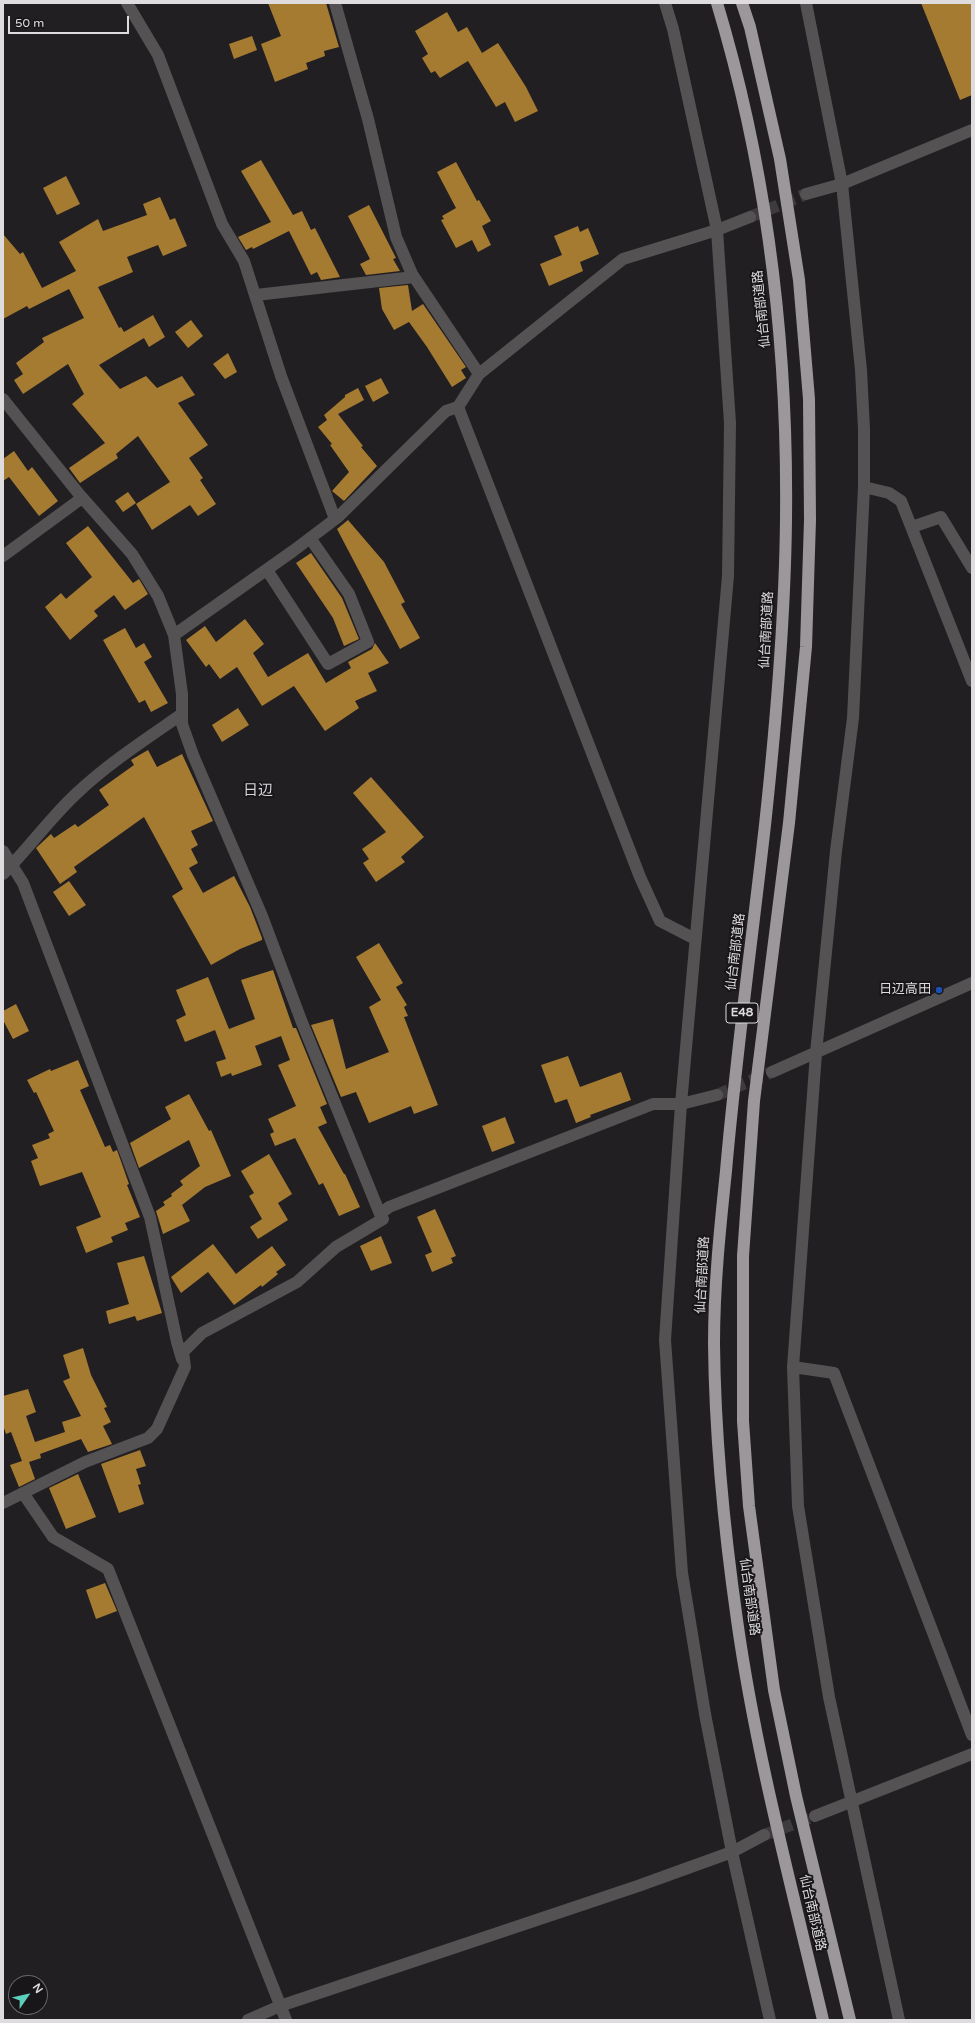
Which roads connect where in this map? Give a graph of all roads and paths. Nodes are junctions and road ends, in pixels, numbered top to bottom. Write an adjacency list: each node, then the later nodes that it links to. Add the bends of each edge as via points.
1 (127, 3): 13 (street, via 158,55 222,224 244,261)
2 (335, 3): 12 (street, via 368,119 396,237)
3 (665, 3): 11 (street)
4 (717, 3): 51 (highway, 仙台南部道路 / E48, via 756,163 774,282 784,400 786,518 781,646 765,820 732,1100 718,1254 714,1342 718,1429 737,1624 763,1757)
5 (742, 3): 52 (highway, 仙台南部道路 / E48, via 750,27 780,159 799,280 809,399 810,520 806,647 789,823 754,1101 743,1256 743,1421 749,1506 774,1690 798,1804)
6 (806, 3): 8 (street)
7 (972, 130): 8 (street)
8 (842, 184): 9 (street); 17 (street, via 862,370)
9 (806, 194)
10 (750, 217): 11 (street)
11 (717, 230): 14 (street, via 623,259); 30 (street, via 730,423 728,576)
12 (414, 277): 13 (street); 14 (street)
13 (256, 295): 19 (street, via 281,376)
14 (479, 374): 16 (street)
15 (3, 399): 18 (street)
16 (458, 407): 19 (street, via 446,411); 30 (street, via 640,877 660,922)
17 (864, 487): 20 (street, via 888,493 901,501); 32 (street, via 853,718 836,851)
18 (82, 498): 22 (street); 25 (street, via 132,554 158,596)
19 (335, 519): 21 (street)
20 (912, 526): 23 (street, via 941,517); 26 (street)
21 (310, 538): 24 (street); 24 (street, via 349,594 368,642 328,664)
22 (3, 556)
23 (972, 568)
24 (267, 570): 25 (street)
25 (174, 635): 27 (street, via 182,694)
26 (972, 681)
27 (182, 714): 29 (street, via 134,746 78,792); 36 (street, via 182,724 193,755 262,916 301,1020)
28 (3, 851): 29 (street)
29 (7, 870): 37 (street, via 23,883 150,1217 177,1342)
30 (695, 939): 35 (street)
31 (972, 983): 32 (street)
32 (816, 1053): 33 (street); 38 (street)
33 (772, 1072)
34 (717, 1095): 35 (street)
35 (681, 1104): 36 (street, via 652,1104 411,1198); 46 (street, via 665,1340 682,1573 705,1714)
36 (380, 1214): 37 (street, via 384,1219 336,1247 297,1282 202,1334 183,1352)
37 (185, 1367): 39 (street, via 157,1429 148,1438 85,1462)
38 (793, 1367): 41 (street, via 834,1373); 43 (street, via 798,1506 829,1697)
39 (23, 1493): 40 (street); 47 (street, via 53,1537 108,1569)
40 (3, 1503)
41 (972, 1735)
42 (972, 1754): 43 (street)
43 (850, 1801): 44 (street); 53 (street)
44 (816, 1816)
45 (764, 1835): 46 (street)
46 (732, 1852): 47 (street); 50 (street)
47 (280, 2006): 48 (street); 49 (street)
48 (248, 2020)
49 (286, 2020)
50 (770, 2020)
51 (823, 2020)
52 (850, 2020)
53 (899, 2020)

